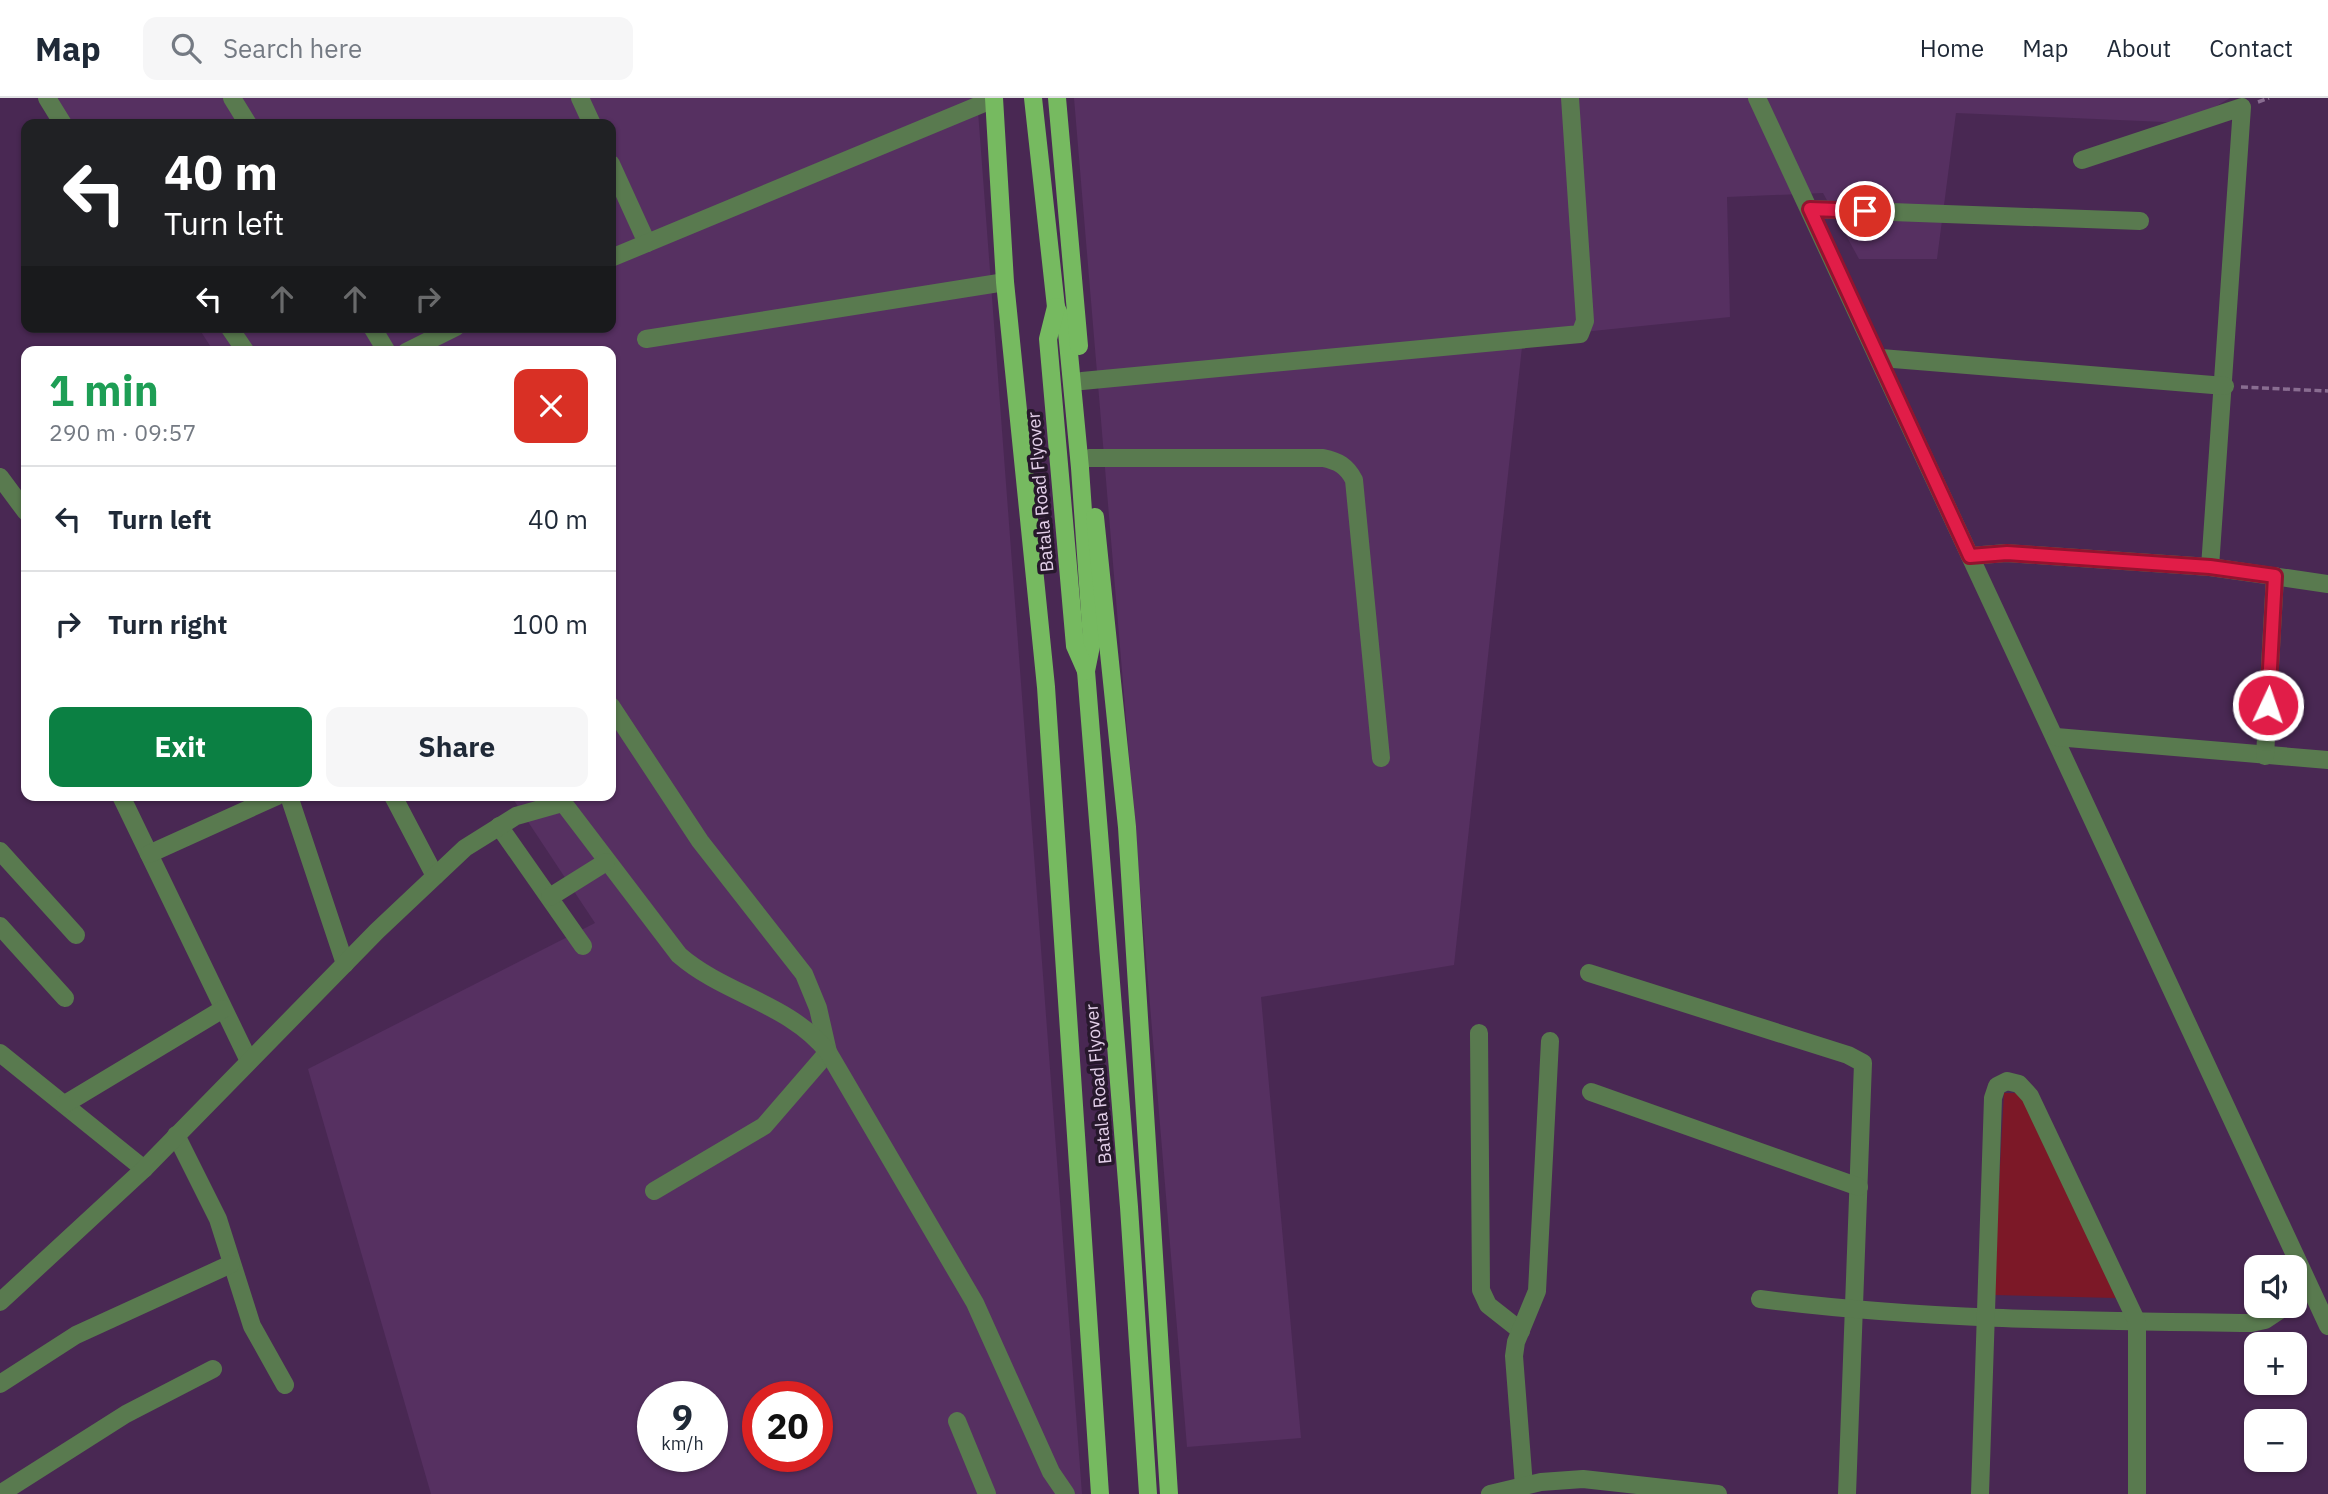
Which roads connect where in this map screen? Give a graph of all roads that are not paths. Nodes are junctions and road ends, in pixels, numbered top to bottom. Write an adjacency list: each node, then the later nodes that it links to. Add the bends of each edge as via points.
1 (47, 98): 9 (street)
2 (232, 98): 10 (street)
3 (580, 98): 11 (street)
4 (1033, 98): 88 (main road, Batala Road Flyover, via 1056,307 1048,339 1075,646 1086,671)
5 (1057, 98): 23 (main road)
6 (1570, 98): 23 (street, via 1585,321 1580,334)
7 (1757, 98): 14 (street)
8 (994, 99): 16 (street); 18 (main road)
9 (60, 119)
10 (245, 119)
11 (590, 119)
12 (2082, 160): 24 (street, via 2242,107)
13 (616, 175): 16 (street)
14 (1810, 209): 15 (street); 22 (street)
15 (2140, 221)
16 (647, 243): 17 (street)
17 (616, 256)
18 (1005, 282): 20 (street); 87 (main road, via 1046,687)
19 (444, 333): 21 (street)
20 (646, 339)
21 (418, 346)
22 (1881, 358): 24 (street); 28 (street)
23 (1082, 381): 25 (main road)
24 (2225, 386): 29 (street)
25 (1089, 458): 35 (street, via 1323,458 1349,470 1354,480); 89 (main road, via 1126,827)
26 (0, 477): 27 (street)
27 (21, 505)
28 (1970, 556): 29 (street, via 2007,553); 33 (street)
29 (2210, 567): 30 (street)
30 (2275, 576): 31 (street); 34 (street)
31 (2328, 584)
32 (616, 714): 58 (street, via 694,832 804,974)
33 (2056, 737): 34 (street); 67 (street)
34 (2265, 756): 36 (street)
35 (1381, 758)
36 (2328, 760)
37 (123, 801): 45 (street)
38 (266, 801): 45 (street)
39 (291, 801): 52 (street)
40 (396, 801): 47 (street)
41 (557, 801): 43 (street)
42 (561, 801): 46 (street)
43 (499, 826): 47 (street, via 465,848); 48 (street)
44 (0, 851): 50 (street)
45 (149, 854): 55 (street)
46 (606, 862): 48 (street); 58 (street, via 679,955 705,975 790,1016)
47 (435, 876): 52 (street)
48 (550, 897): 51 (street)
49 (0, 926): 54 (street)
50 (76, 935)
51 (583, 946)
52 (345, 964): 60 (street)
53 (1589, 974): 65 (street, via 1863,1063)
54 (65, 998)
55 (223, 1009): 60 (street); 62 (street)
56 (1479, 1033): 77 (street, via 1481,1290 1488,1305)
57 (1550, 1041): 77 (street, via 1537,1291)
58 (828, 1052): 66 (street, via 764,1126); 86 (street, via 975,1303 1051,1472)
59 (0, 1053): 62 (street)
60 (248, 1062): 63 (street)
61 (1591, 1092): 65 (street)
62 (65, 1104): 64 (street)
63 (176, 1135): 64 (street); 68 (street, via 218,1219)
64 (144, 1169): 71 (street)
65 (1859, 1187): 72 (street)
66 (654, 1191)
67 (2285, 1255)
68 (231, 1264): 79 (street, via 76,1335); 80 (street, via 252,1326)
69 (1760, 1299): 72 (street)
70 (2307, 1300): 76 (street)
71 (0, 1302)
72 (1854, 1311): 74 (street); 92 (street)
73 (2268, 1318): 75 (street, via 2250,1324)
74 (1986, 1319): 75 (street); 75 (street, via 1993,1098 1997,1086 2007,1081 2019,1084 2030,1096); 93 (street)
75 (2137, 1322): 94 (street)
76 (2328, 1326)
77 (1521, 1331): 82 (street, via 1514,1356)
78 (213, 1369): 84 (street, via 126,1414)
79 (0, 1384)
80 (285, 1385)
81 (957, 1421): 85 (street)
82 (1524, 1486): 83 (street, via 1563,1479); 90 (street)
83 (1631, 1488): 91 (street)
84 (0, 1494)
85 (987, 1494)
86 (1066, 1494)
87 (1100, 1494)
88 (1148, 1494)
89 (1169, 1494)
90 (1490, 1494)
91 (1718, 1494)
92 (1847, 1494)
93 (1980, 1494)
94 (2137, 1494)

